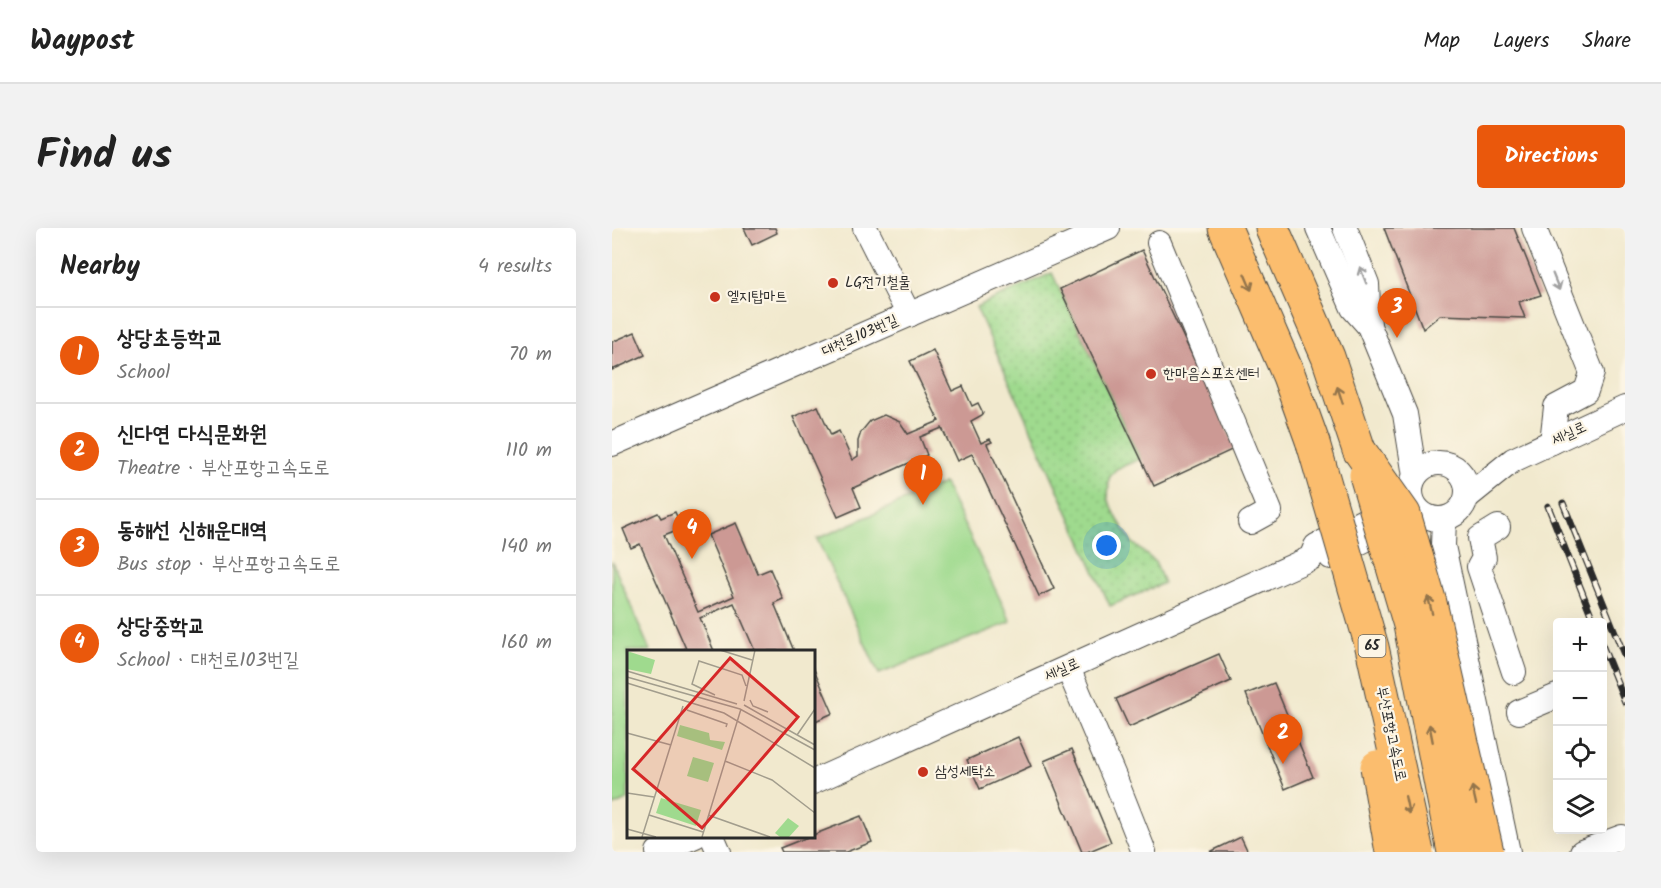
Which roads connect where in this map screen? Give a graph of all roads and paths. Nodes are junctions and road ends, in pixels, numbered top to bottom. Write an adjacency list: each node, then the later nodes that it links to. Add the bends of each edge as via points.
1 (865, 228): 9 (street)
2 (1108, 228): 9 (street, 대천로103번길)
3 (1225, 228): 14 (highway, 부산포항고속도로, one-way to 14, via 1289,376)
4 (1272, 228): 16 (highway, one-way to 4, via 1328,357)
5 (1318, 228): 10 (street, via 1353,308)
6 (1345, 228): 10 (street, one-way to 6, via 1367,284)
7 (1534, 228): 13 (street, one-way to 13, via 1592,373 1586,391 1556,407)
8 (1159, 243): 22 (street, via 1270,511)
9 (909, 315): 15 (street, 대천로103번길)
10 (1369, 326): 12 (street)
11 (1625, 408): 13 (street, 세실로)
12 (1405, 414): 18 (street); 19 (street)
13 (1552, 442): 17 (street, 세실로)
14 (1313, 443): 36 (highway, bridge, via 1309,484 1364,697); 37 (highway, 부산포항고속도로 / 65, one-way to 37, bridge, via 1372,647)
15 (612, 444)
16 (1359, 450): 38 (highway, one-way to 16, bridge, via 1410,625); 39 (highway, one-way to 16, bridge, via 1430,603 1404,514)
17 (1513, 460): 18 (street, 세실로); 20 (street, 세실로)
18 (1449, 465): 19 (street, 세실로, via 1426,465); 20 (street, via 1466,481)
19 (1415, 494): 21 (street, via 1426,517); 24 (street, 세실로, via 1316,546 1311,558)
20 (1467, 497): 21 (street, 세실로, via 1459,512)
21 (1444, 519): 40 (street, via 1443,546)
22 (1250, 522)
23 (1498, 527): 25 (street, via 1480,538 1484,558 1479,567)
24 (1068, 668): 28 (street, 세실로); 35 (street)
25 (1514, 672)
26 (1553, 698): 27 (street)
27 (1518, 712)
28 (814, 782)
29 (693, 837): 33 (street)
30 (712, 837): 34 (street)
31 (1622, 837): 32 (street)
32 (1574, 849)
33 (658, 852)
34 (719, 852)
35 (1144, 852)
36 (1392, 852)
37 (1417, 852)
38 (1454, 852)
39 (1487, 852)
40 (1508, 852)

